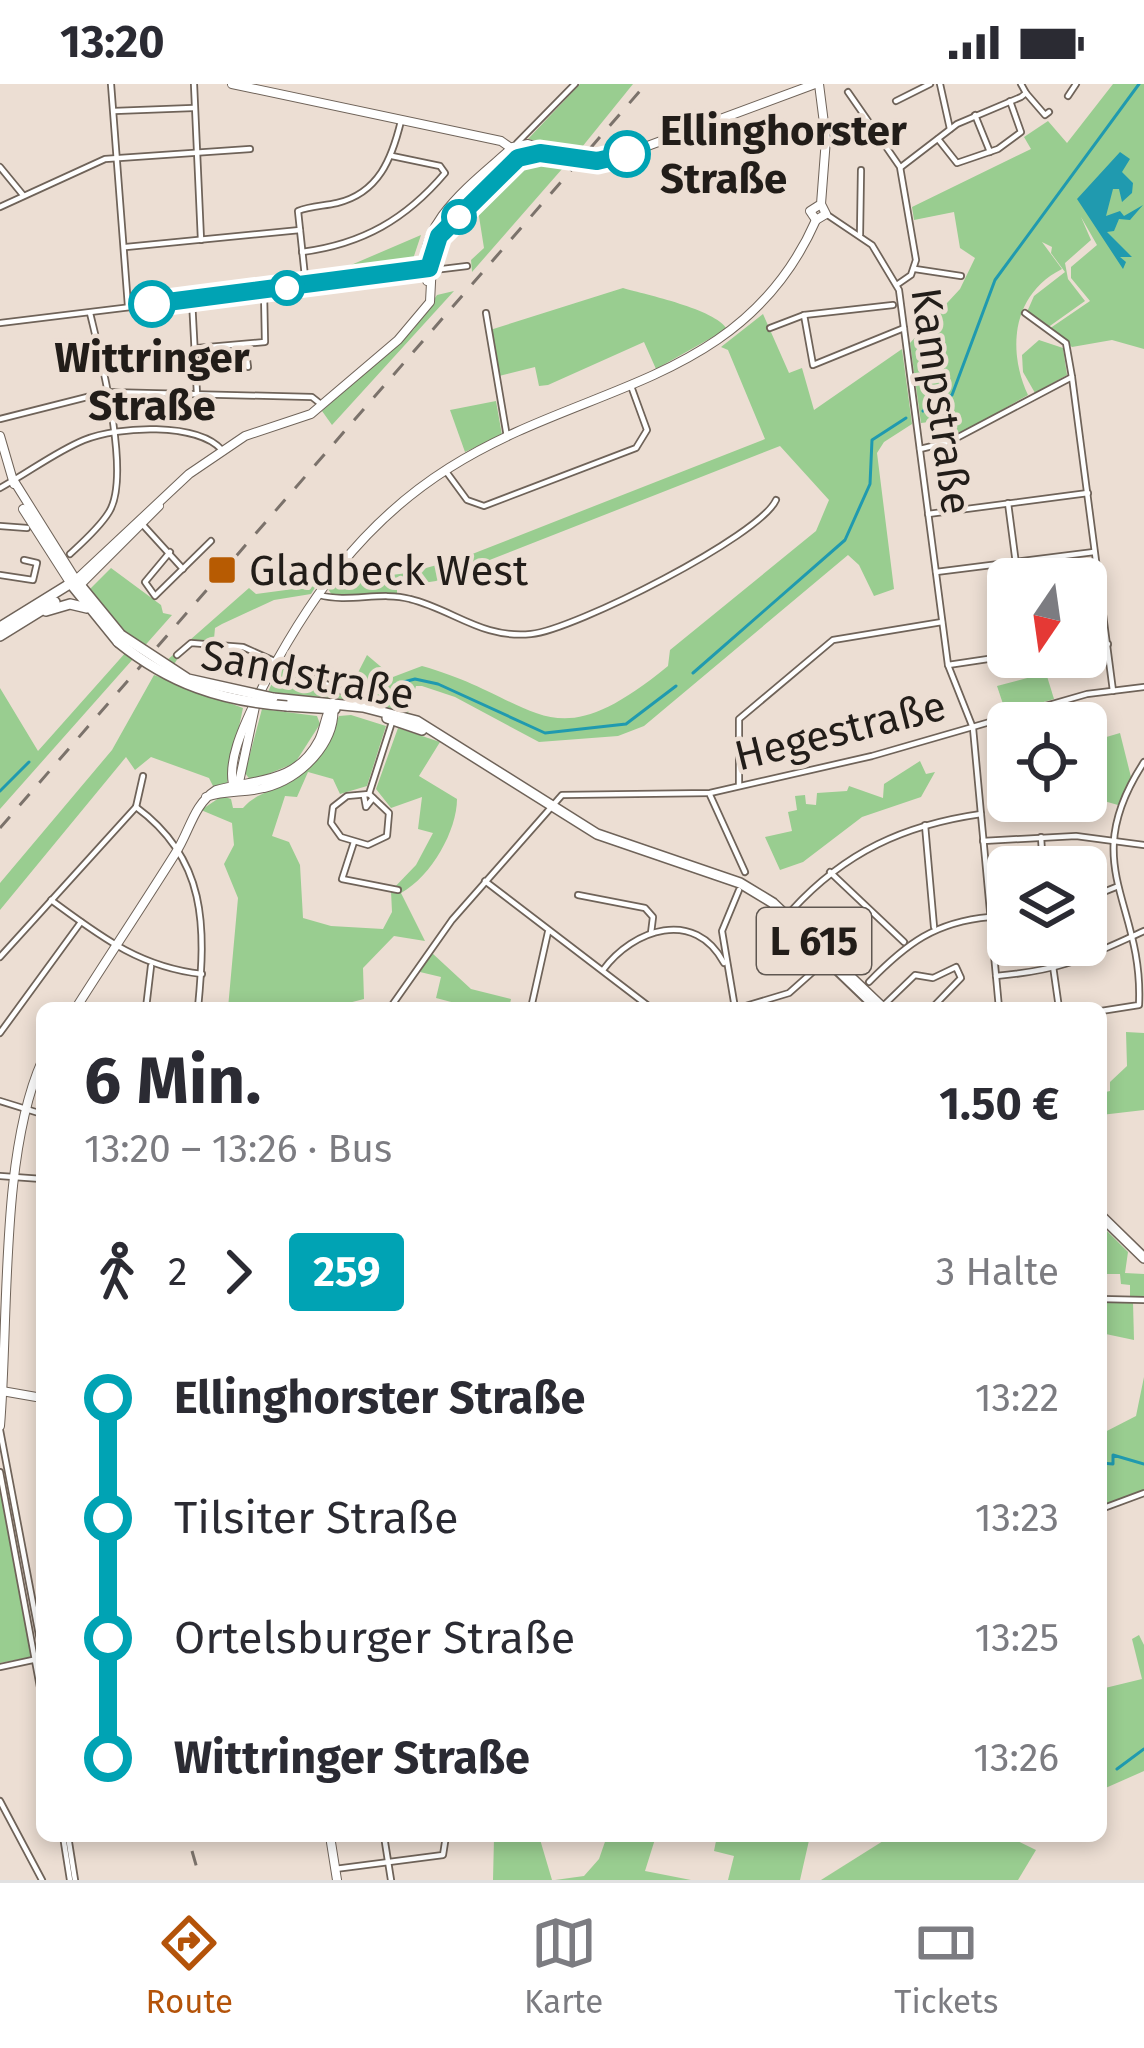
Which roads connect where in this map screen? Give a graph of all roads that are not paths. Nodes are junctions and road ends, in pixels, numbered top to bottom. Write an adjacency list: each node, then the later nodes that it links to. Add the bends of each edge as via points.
1 (111, 84): 16 (street)
2 (194, 84): 15 (street)
3 (232, 84): 19 (main road)
4 (575, 84): 22 (street)
5 (817, 84): 28 (main road, via 607,160); 34 (main road, via 826,140)
6 (930, 84): 13 (street)
7 (940, 84): 20 (street)
8 (1021, 84): 11 (street)
9 (1076, 84): 12 (street)
10 (848, 92): 31 (street)
11 (1025, 93): 14 (street); 17 (street)
12 (1068, 96)
13 (896, 100)
14 (1010, 101): 18 (street); 24 (street, via 1021,132)
15 (193, 108): 16 (street); 25 (street)
16 (113, 111): 29 (street)
17 (1048, 112)
18 (975, 116): 20 (street); 24 (street)
19 (401, 121): 22 (main road); 26 (street)
20 (950, 129): 21 (street)
21 (938, 139): 24 (street, via 957,163); 31 (street)
22 (513, 147): 27 (main road); 28 (main road); 44 (main road, via 430,230)
23 (250, 149): 25 (street)
24 (990, 152)
25 (195, 153): 29 (street); 40 (street)
26 (392, 156): 38 (street, via 361,193 300,209); 42 (street, via 446,173 391,224 348,244)
27 (523, 156): 28 (main road); 44 (main road, via 439,236)
28 (572, 157)
29 (117, 158): 33 (street); 41 (street)
30 (0, 166): 33 (street)
31 (900, 167): 45 (street)
32 (861, 170): 39 (street)
33 (23, 196): 35 (street)
34 (821, 204): 36 (main road); 37 (main road, via 811,209)
35 (0, 207)
36 (826, 214): 37 (main road); 39 (street, Kampstraße)
37 (816, 220): 64 (main road, via 786,277 746,322)
38 (300, 230): 40 (street); 42 (street)
39 (860, 235): 47 (street, Kampstraße)
40 (201, 240): 41 (street)
41 (124, 247): 52 (street)
42 (302, 252): 48 (street)
43 (466, 266): 44 (street)
44 (426, 269): 48 (street); 67 (main road, via 426,306)
45 (915, 269): 46 (street); 47 (street)
46 (961, 276)
47 (898, 284): 59 (street, Kampstraße)
48 (306, 286): 49 (street)
49 (264, 291): 50 (street); 60 (street, via 269,338)
50 (192, 300): 52 (street); 61 (street)
51 (893, 305): 56 (street)
52 (128, 307): 53 (street)
53 (90, 313): 57 (street); 65 (street)
54 (486, 313): 71 (street)
55 (1025, 313): 63 (street, via 1066,343)
56 (804, 315): 58 (street); 59 (street, via 813,364)
57 (0, 323)
58 (770, 328)
59 (904, 328): 72 (street, Kampstraße)
60 (245, 345): 61 (street); 62 (street)
61 (197, 348): 66 (street)
62 (248, 367)
63 (1072, 377): 72 (street, via 949,442); 77 (street)
64 (631, 386): 71 (main road); 74 (street, via 646,428 639,446 484,506 467,500)
65 (107, 392): 66 (street); 68 (street); 69 (street)
66 (196, 394): 67 (street, via 312,397)
67 (322, 406): 73 (main road)
68 (0, 419)
69 (116, 434): 73 (street, via 203,435); 75 (street, via 81,441); 87 (street, via 109,513)
70 (0, 436): 75 (main road, Sandstraße / L 615)
71 (507, 437): 74 (main road)
72 (920, 449): 80 (street, Kampstraße)
73 (222, 450): 81 (main road)
74 (445, 470): 96 (main road, via 364,535)
75 (14, 481): 76 (street); 95 (main road, Sandstraße / L 615)
76 (0, 488)
77 (1088, 493): 79 (street); 86 (street)
78 (776, 500): 96 (street, via 742,534 555,631 498,634 405,598)
79 (1008, 503): 80 (street); 88 (street)
80 (928, 514): 93 (street, Kampstraße)
81 (140, 523): 85 (street); 95 (main road)
82 (0, 526): 83 (street)
83 (27, 528)
84 (211, 542): 92 (street)
85 (170, 552): 92 (street); 92 (street, via 146,589 160,595)
86 (1094, 552): 89 (street); 102 (street)
87 (70, 554)
88 (1015, 558)
89 (1047, 558)
90 (24, 560): 94 (street, via 37,563 32,580)
91 (987, 566): 93 (street)
92 (183, 569)
93 (936, 572): 99 (street, Kampstraße)
94 (0, 575)
95 (75, 584): 97 (main road, Sandstraße / L 615); 98 (main road); 100 (main road); 101 (main road, Sandstraße / L 615)
96 (316, 594): 105 (main road)
97 (87, 608): 98 (main road); 101 (main road, Sandstraße / L 615)
98 (40, 612): 100 (main road)
99 (942, 622): 106 (street, Kampstraße); 115 (street, via 839,637 782,680 739,719)
100 (0, 632)
101 (119, 638): 110 (main road, Sandstraße / L 615, bridge, via 188,679); 110 (main road, Sandstraße / L 615, bridge, via 156,671 227,699)
102 (1108, 644): 108 (street)
103 (177, 655): 105 (street, via 191,644 220,642)
104 (987, 659): 106 (street)
105 (276, 662): 109 (street); 116 (main road, via 241,736)
106 (948, 664): 112 (street, Kampstraße)
107 (1144, 687): 108 (street, Hegestraße)
108 (1113, 691): 112 (street, Hegestraße)
109 (346, 693)
110 (332, 707): 111 (main road, Sandstraße / L 615); 116 (main road, via 296,768)
111 (394, 717): 118 (street); 119 (main road, Sandstraße / L 615, via 470,752)
112 (973, 728): 115 (street, Hegestraße); 121 (street, Kampstraße)
113 (1144, 762): 124 (street)
114 (143, 776): 120 (street)
115 (740, 787): 117 (street, Hegestraße)
116 (235, 788): 129 (main road, via 206,797)
117 (710, 794): 119 (street, Hegestraße, via 574,792); 130 (street)
118 (368, 796): 126 (street, via 342,798 331,814 336,832); 126 (street, via 389,813 387,836)
119 (548, 804): 132 (street); 140 (main road, L 615, via 634,851 740,883)
120 (136, 807): 129 (street); 139 (street)
121 (981, 814): 122 (street); 125 (street, Kampstraße)
122 (925, 824): 131 (street); 144 (street)
123 (1041, 837): 124 (street); 125 (street); 128 (street)
124 (1111, 839): 127 (street); 134 (street)
125 (983, 841): 133 (street, Kampstraße)
126 (354, 842): 135 (street, via 342,879)
127 (1144, 845)
128 (1042, 846)
129 (180, 847): 150 (main road); 159 (street, via 198,906)
130 (745, 872)
131 (830, 872): 141 (street); 149 (street)
132 (485, 881): 146 (street); 165 (street)
133 (987, 884)
134 (1115, 887): 137 (street); 148 (street)
135 (398, 890)
136 (740, 890): 153 (street, via 722,924)
137 (1107, 890)
138 (578, 895): 147 (street, via 645,908)
139 (51, 900): 143 (street); 151 (street)
140 (773, 903): 152 (street); 170 (main road, L 615)
141 (792, 910)
142 (987, 918): 144 (street)
143 (81, 922): 150 (street); 177 (street)
144 (934, 927): 149 (street)
145 (1144, 931): 148 (street)
146 (548, 932): 157 (street); 166 (street)
147 (651, 933): 153 (street, via 690,932); 157 (street, via 627,941)
148 (1134, 936): 158 (street); 176 (street, via 1138,1009)
149 (906, 944): 161 (street)
150 (115, 948): 154 (street); 162 (main road)
151 (0, 958)
152 (825, 961): 169 (street, via 789,993); 171 (street)
153 (724, 963): 168 (street)
154 (152, 965): 159 (street); 163 (street)
155 (995, 966): 160 (street, Kampstraße)
156 (1052, 966): 158 (street)
157 (602, 971): 167 (street)
158 (1053, 971): 160 (street); 175 (street)
159 (202, 974): 164 (street)
160 (996, 976): 174 (street, Kampstraße)
161 (869, 982)
162 (80, 1002)
163 (147, 1002)
164 (200, 1002)
165 (394, 1002)
166 (532, 1002)
167 (643, 1002)
168 (735, 1002)
169 (758, 1002)
170 (870, 1002)
171 (870, 1002)
172 (881, 1002): 173 (street, via 915,974 933,978 956,967 961,978)
173 (938, 1002)
174 (998, 1002)
175 (1058, 1002)
176 (1107, 1011)
177 (0, 1033)
178 (36, 1075): 180 (main road)
179 (0, 1101): 180 (street)
180 (21, 1111): 181 (street); 182 (main road)
181 (36, 1113)
182 (4, 1176): 183 (street); 188 (main road)
183 (36, 1179)
184 (1107, 1222): 185 (main road)
185 (1144, 1258)
186 (1107, 1299): 187 (street)
187 (1144, 1300)
188 (1, 1393): 189 (main road); 190 (main road)
189 (36, 1397)
190 (1, 1412): 191 (main road)
191 (0, 1428): 195 (street)
192 (0, 1472): 196 (street)
193 (1144, 1493): 194 (street)
194 (1107, 1507)
195 (36, 1631)
196 (36, 1636)
197 (36, 1660): 198 (street)
198 (0, 1667)
199 (0, 1801): 206 (street)
200 (67, 1842): 207 (street)
201 (331, 1842): 205 (main road)
202 (385, 1842): 204 (street)
203 (447, 1842): 204 (street, via 443,1855)
204 (388, 1862): 205 (street); 208 (street)
205 (336, 1875)
206 (42, 1880)
207 (73, 1880)
208 (391, 1880)

